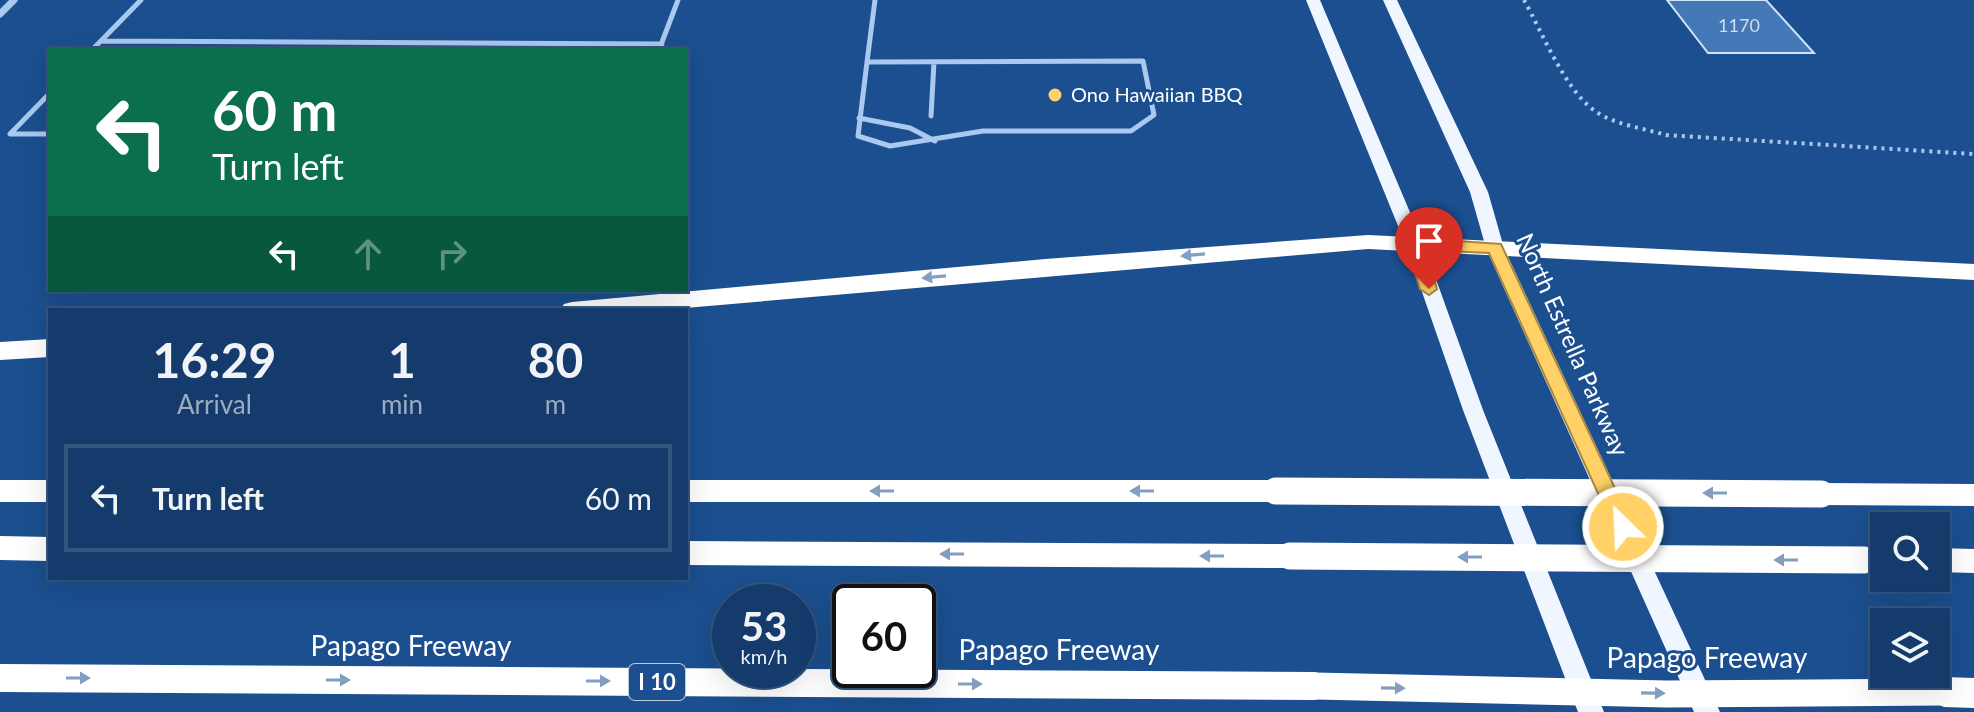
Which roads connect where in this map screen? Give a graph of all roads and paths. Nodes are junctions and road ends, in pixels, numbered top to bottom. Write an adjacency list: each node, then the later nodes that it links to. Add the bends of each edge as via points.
1 (14, 0): 8 (street)
2 (141, 0): 9 (lane)
3 (678, 0): 10 (lane)
4 (875, 0): 12 (lane)
5 (1313, 0): 20 (main road)
6 (1390, 0): 21 (main road, North Estrella Parkway, via 1479,192)
7 (1524, 0): 19 (path, via 1592,110 1625,123 1666,135)
8 (0, 14)
9 (101, 41): 10 (lane); 11 (lane)
10 (660, 47)
11 (94, 48)
12 (867, 62): 13 (lane); 16 (lane)
13 (934, 62): 15 (lane); 18 (lane, via 1143,61 1154,115 1131,131 983,131)
14 (48, 95): 17 (lane, via 10,134)
15 (931, 116)
16 (859, 118): 18 (lane, via 910,128); 18 (lane, via 858,136 890,146)
17 (48, 134)
18 (936, 141)
19 (1974, 154)
20 (1414, 243): 21 (highway); 23 (highway, one-way to 23, via 1120,261); 38 (main road)
21 (1495, 248): 22 (highway); 39 (main road, North Estrella Parkway)
22 (1974, 272)
23 (594, 308)
24 (48, 348): 25 (highway)
25 (0, 351)
26 (0, 491): 27 (highway)
27 (48, 491)
28 (688, 491): 29 (highway, one-way to 28, bridge)
29 (1974, 495)
30 (0, 548): 31 (highway)
31 (48, 549)
32 (688, 553): 33 (highway, one-way to 32, bridge)
33 (1870, 560)
34 (1950, 560): 35 (highway)
35 (1974, 561)
36 (0, 678): 37 (highway, Papago Freeway / I 10, one-way to 37, bridge, via 1315,686 1667,694)
37 (1959, 692)
38 (1591, 712)
39 (1707, 712)

